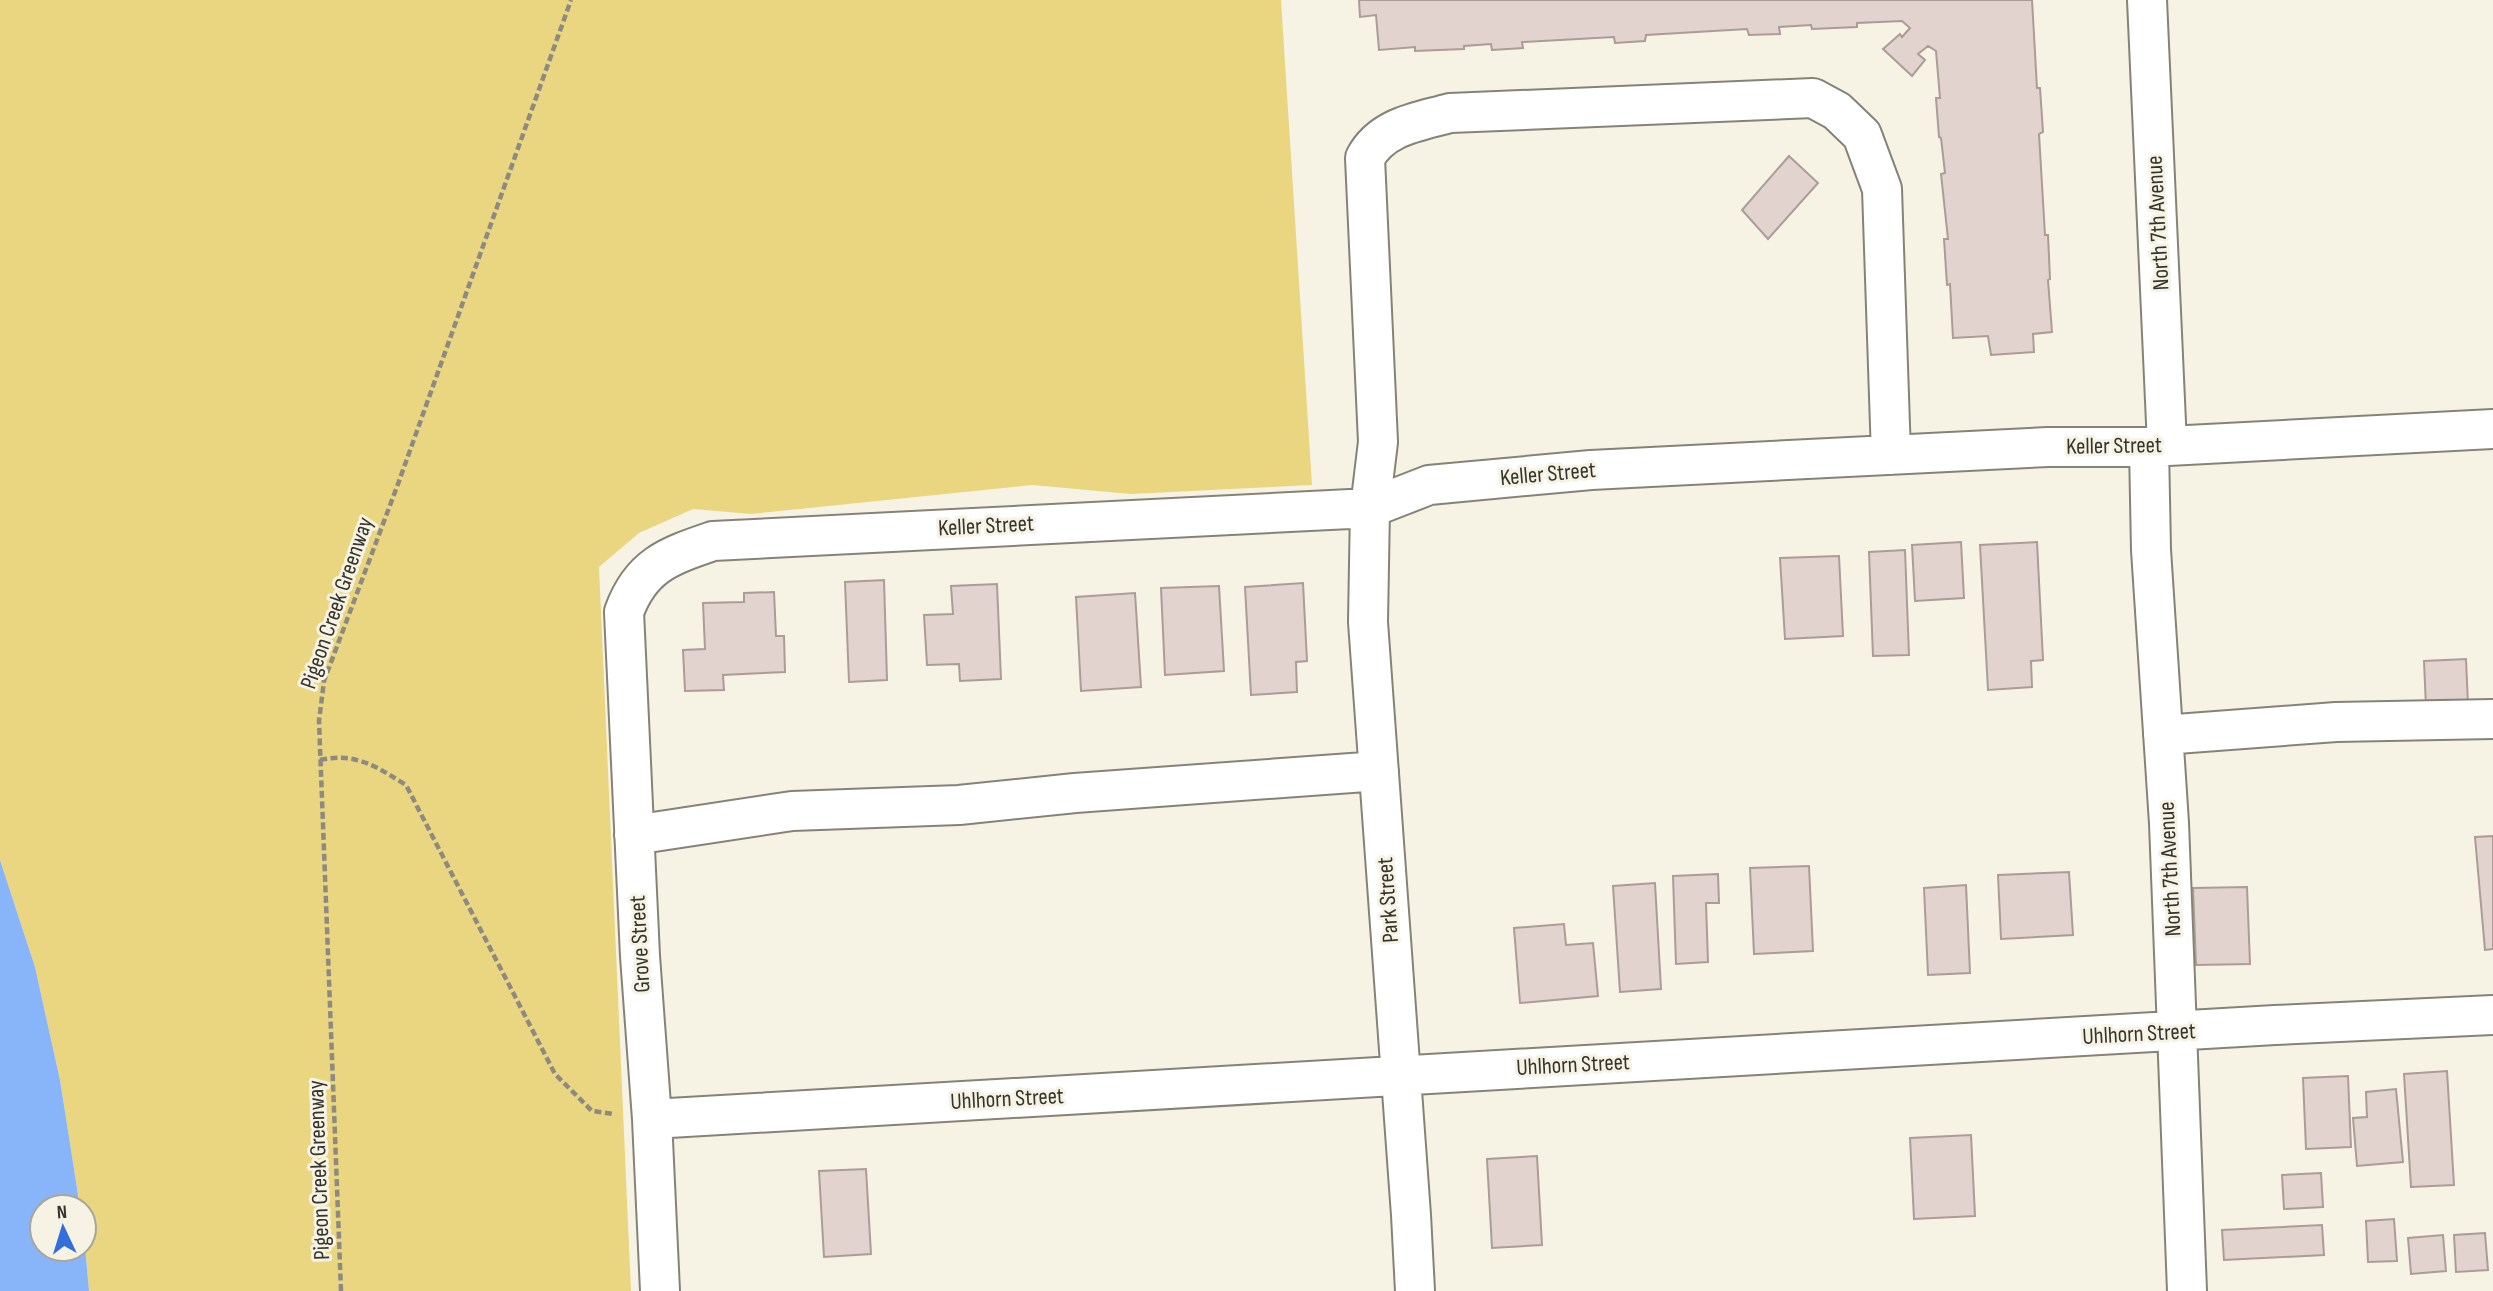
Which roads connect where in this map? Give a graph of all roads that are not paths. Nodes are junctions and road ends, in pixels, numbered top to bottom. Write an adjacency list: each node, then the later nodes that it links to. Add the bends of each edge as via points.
1 (2147, 0): 3 (street, North 7th Avenue)
2 (2493, 429): 3 (street, Keller Street)
3 (2158, 446): 4 (street, Keller Street); 8 (street, North 7th Avenue, via 2151,550)
4 (1891, 455): 5 (street, Keller Street, via 1591,470 1429,485); 5 (street, Park Street, via 1882,189 1862,135 1837,111 1813,98 1450,113 1395,128 1364,158 1378,442)
5 (1370, 508): 6 (street, Keller Street, via 713,541 654,566); 9 (street, Park Street, via 1368,622)
6 (629, 598): 10 (street, Grove Street, via 624,612)
7 (2493, 719): 8 (street, via 2336,722)
8 (2163, 735): 12 (street, North 7th Avenue)
9 (1379, 771): 10 (street, via 959,805 792,811); 13 (street, Park Street)
10 (634, 835): 14 (street, Grove Street)
11 (2493, 1014): 12 (street, Uhlhorn Street)
12 (2177, 1032): 13 (street, Uhlhorn Street); 17 (street, North 7th Avenue)
13 (1400, 1074): 14 (street, Uhlhorn Street); 16 (street, Park Street)
14 (652, 1119): 15 (street, Grove Street)
15 (660, 1291)
16 (1415, 1291)
17 (2187, 1291)

